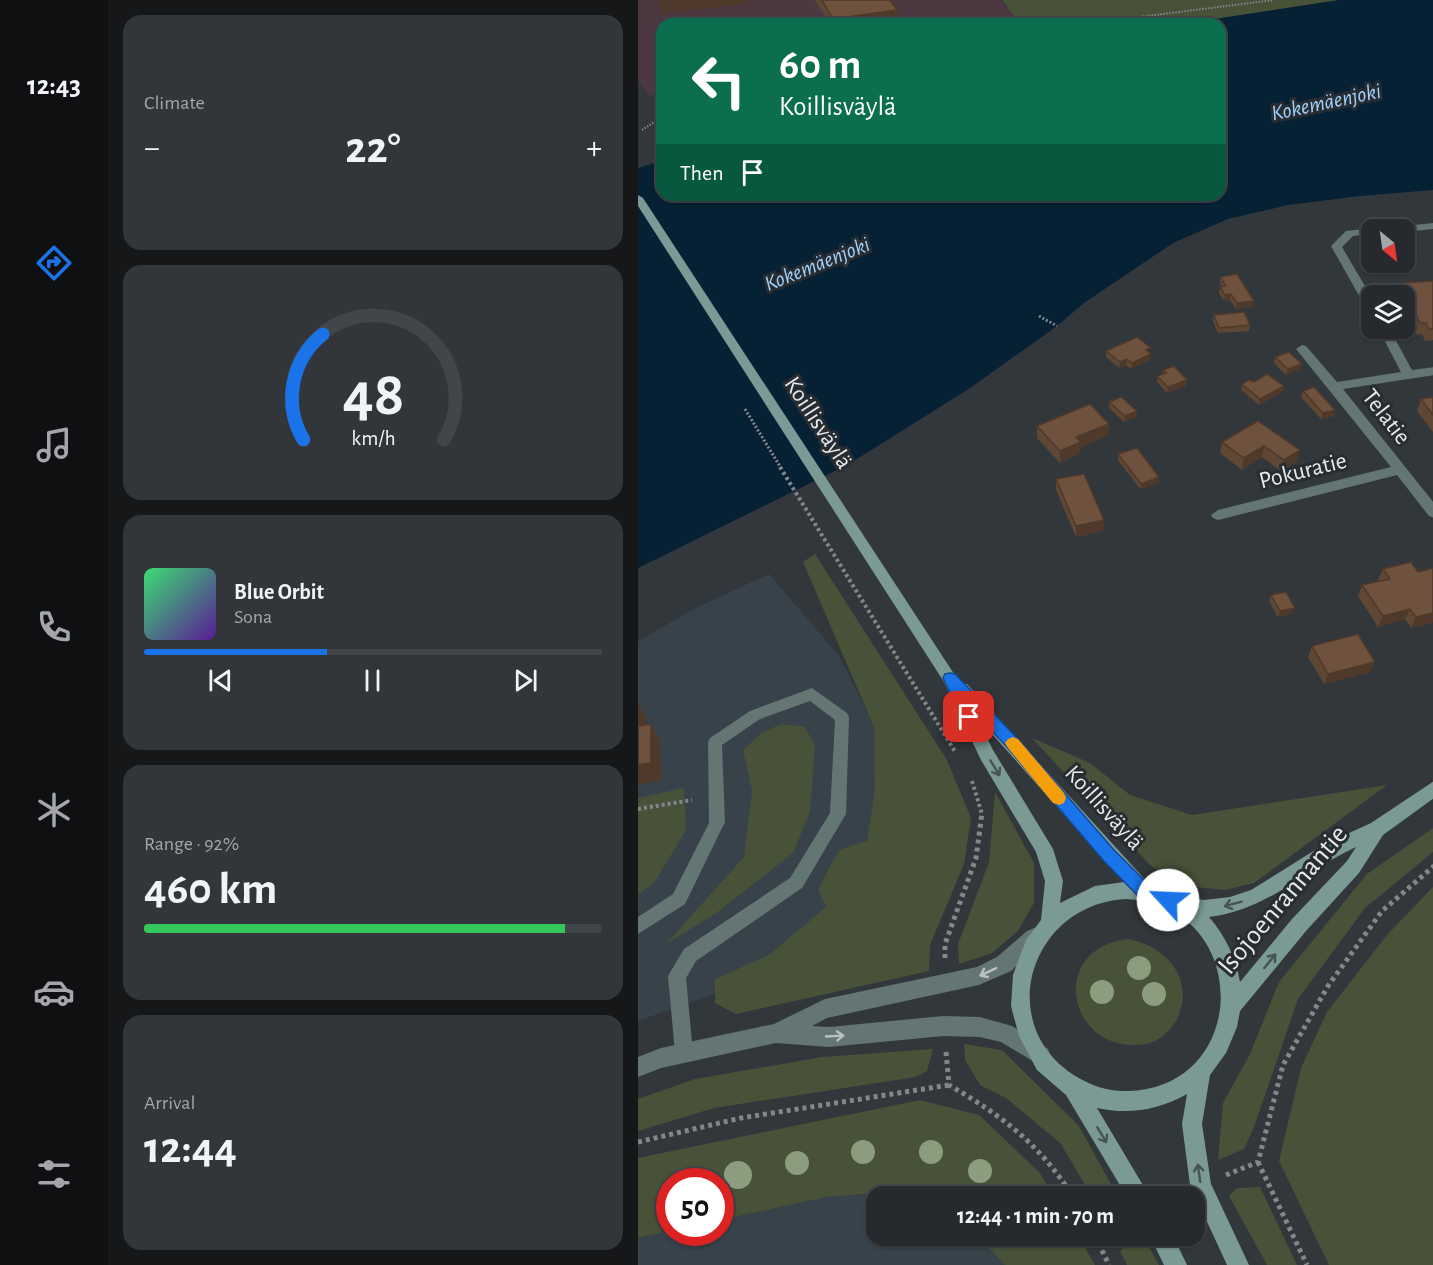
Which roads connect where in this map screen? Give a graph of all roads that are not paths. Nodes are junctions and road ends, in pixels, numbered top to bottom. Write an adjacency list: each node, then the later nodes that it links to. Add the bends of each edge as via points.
1 (638, 198): 14 (main road, Koillisväylä)
2 (1433, 226): 3 (street)
3 (1415, 228)
4 (1361, 232): 5 (street, via 1350,233 1336,246)
5 (1361, 289)
6 (1389, 339): 9 (street)
7 (1302, 349): 10 (street, Telatie)
8 (1433, 371): 9 (street)
9 (1409, 375): 10 (street)
10 (1334, 386): 11 (street, Telatie)
11 (1399, 470): 12 (street, Telatie); 13 (street, Pokuratie)
12 (1433, 513)
13 (1218, 515)
14 (950, 678): 17 (main road, Koillisväylä); 19 (main road, Koillisväylä, one-way to 19, via 987,755 1044,849 1054,881)
15 (1433, 788): 16 (main road, Isojoenrannantie)
16 (1377, 829): 18 (main road, Isojoenrannantie, one-way to 18, via 1330,851 1258,896 1229,906 1204,909); 22 (main road, Isojoenrannantie, one-way to 16, via 1353,867)
17 (1145, 892): 18 (main road); 19 (main road, via 1099,892 1077,899)
18 (1168, 900): 22 (main road, via 1190,914 1214,940 1232,988)
19 (1049, 918): 21 (main road)
20 (638, 926): 24 (lane, via 680,899 717,823 715,742 755,715 812,694 842,717 838,814 796,883 690,955 677,976)
21 (1034, 938): 23 (street, one-way to 23, via 1004,964 979,976 825,1009); 25 (main road, via 1022,970 1020,993 1027,1029)
22 (1232, 1006): 27 (main road, via 1224,1041)
23 (776, 1033): 24 (street); 25 (street, one-way to 25, via 829,1037 943,1026 980,1027 1005,1034)
24 (684, 1053): 26 (street)
25 (1043, 1058): 28 (main road)
26 (638, 1067)
27 (1200, 1076): 28 (main road, via 1154,1100 1127,1102 1100,1097); 32 (main road, one-way to 27, via 1201,1185 1192,1124)
28 (1072, 1085): 29 (main road, one-way to 29)
29 (1132, 1186)
30 (1166, 1246): 31 (main road)
31 (1176, 1265)
32 (1238, 1265)

